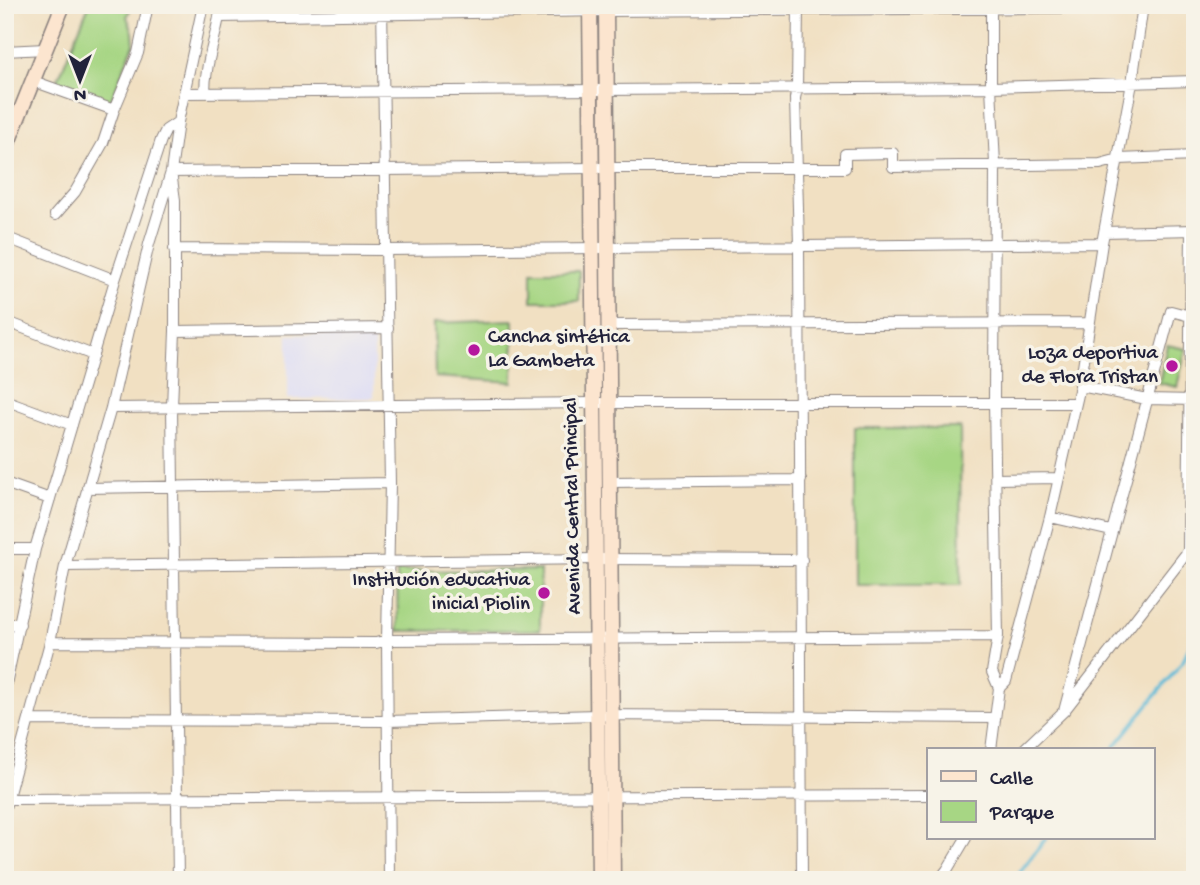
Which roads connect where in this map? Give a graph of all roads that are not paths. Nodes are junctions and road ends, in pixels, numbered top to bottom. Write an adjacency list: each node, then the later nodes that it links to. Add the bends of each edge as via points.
1 (63, 5): 13 (street)
2 (148, 5): 25 (street, via 138,53)
3 (203, 5): 23 (street)
4 (221, 5): 12 (street)
5 (991, 7): 6 (street); 10 (street); 18 (street)
6 (1143, 7): 7 (street); 17 (street)
7 (1195, 7)
8 (591, 8): 9 (street); 11 (street); 21 (street, Avenida Central Principal)
9 (606, 8): 10 (street); 19 (street, Avenida Central Principal)
10 (798, 8): 20 (street)
11 (383, 10): 12 (street); 22 (street)
12 (219, 17): 24 (street, via 206,64)
13 (45, 49): 14 (street); 15 (street)
14 (5, 51)
15 (33, 81): 25 (street); 27 (street)
16 (1195, 81): 17 (street)
17 (1132, 83): 18 (street); 29 (street)
18 (991, 87): 20 (street); 30 (street)
19 (608, 89): 20 (street); 21 (street); 32 (street, Avenida Central Principal)
20 (797, 89): 33 (street)
21 (592, 91): 22 (street); 31 (street, Avenida Central Principal)
22 (385, 92): 24 (street); 35 (street)
23 (184, 93): 24 (street); 26 (street)
24 (205, 93)
25 (114, 110): 36 (street, via 87,172)
26 (178, 122): 34 (street); 47 (street, via 161,140)
27 (5, 150)
28 (1195, 156): 29 (street)
29 (1119, 159): 30 (street, via 1100,164); 38 (street)
30 (995, 164): 33 (street, via 893,167 893,153 845,154 845,169); 41 (street)
31 (593, 168): 32 (street); 35 (street); 44 (street, Avenida Central Principal)
32 (609, 168): 33 (street); 43 (street, Avenida Central Principal)
33 (798, 168): 42 (street)
34 (171, 172): 35 (street); 45 (street); 68 (street, via 146,256)
35 (384, 172): 46 (street)
36 (55, 215)
37 (1193, 230): 38 (street); 48 (street)
38 (1104, 232): 40 (street)
39 (5, 237): 47 (street)
40 (1102, 243): 41 (street); 50 (street)
41 (994, 244): 42 (street); 52 (street)
42 (799, 246): 43 (street); 51 (street)
43 (609, 247): 44 (street); 53 (street, Avenida Central Principal)
44 (593, 248): 46 (street); 62 (street, Avenida Central Principal)
45 (174, 249): 46 (street); 55 (street)
46 (385, 250): 54 (street)
47 (115, 280): 56 (street)
48 (1190, 316): 58 (street, via 1171,311); 59 (street)
49 (5, 321): 56 (street)
50 (1090, 323): 52 (street); 57 (street)
51 (800, 324): 52 (street); 53 (street); 63 (street)
52 (994, 324): 61 (street)
53 (609, 325): 64 (street, Avenida Central Principal)
54 (388, 328): 55 (street); 66 (street)
55 (175, 331): 67 (street)
56 (93, 355): 69 (street)
57 (1080, 386): 58 (street); 65 (street)
58 (1147, 399): 59 (street); 80 (street)
59 (1192, 399): 81 (street)
60 (5, 400): 69 (street)
61 (994, 402): 63 (street); 65 (street); 71 (street)
62 (594, 403): 64 (street); 66 (street); 84 (street, Avenida Central Principal)
63 (800, 403): 64 (street); 72 (street)
64 (610, 404): 73 (street, Avenida Central Principal)
65 (1076, 404): 70 (street)
66 (388, 405): 67 (street); 75 (street)
67 (172, 407): 68 (street); 77 (street)
68 (111, 408): 76 (street)
69 (72, 425): 78 (street)
70 (1059, 478): 71 (street); 79 (street)
71 (996, 479): 92 (street)
72 (801, 480): 73 (street); 86 (street)
73 (611, 482): 85 (street, Avenida Central Principal)
74 (5, 483): 78 (street)
75 (390, 483): 77 (street); 87 (street)
76 (87, 488): 77 (street); 89 (street)
77 (175, 488): 88 (street)
78 (50, 499): 83 (street)
79 (1050, 517): 80 (street); 99 (street, via 1006,681)
80 (1111, 531): 101 (street)
81 (1192, 547): 101 (street)
82 (5, 549): 83 (street)
83 (35, 549): 91 (street)
84 (596, 559): 85 (street); 87 (street); 93 (street, Avenida Central Principal)
85 (612, 559): 86 (street); 94 (street, Avenida Central Principal)
86 (802, 560): 95 (street)
87 (388, 562): 88 (street); 96 (street)
88 (176, 565): 89 (street); 98 (street)
89 (65, 566): 97 (street)
90 (5, 624): 91 (street)
91 (20, 624): 100 (street)
92 (998, 636): 95 (street); 99 (street, via 992,672)
93 (596, 639): 94 (street); 96 (street); 102 (street, Avenida Central Principal)
94 (611, 639): 95 (street); 102 (street, Avenida Central Principal)
95 (802, 639): 103 (street)
96 (387, 640): 98 (street); 107 (street)
97 (50, 642): 98 (street); 106 (street)
98 (176, 643): 105 (street)
99 (999, 688): 104 (street)
100 (5, 690)
101 (1064, 711): 109 (street)
102 (604, 716): 103 (street); 107 (street); 112 (street, Avenida Central Principal)
103 (802, 716): 104 (street); 110 (street)
104 (995, 718): 108 (street)
105 (177, 719): 106 (street); 107 (street); 113 (street)
106 (29, 720): 115 (street)
107 (388, 721): 114 (street)
108 (991, 748)
109 (1025, 748)
110 (803, 795): 111 (street); 112 (street); 121 (street)
111 (927, 795)
112 (604, 797): 114 (street); 119 (street, Avenida Central Principal); 120 (street, Avenida Central Principal)
113 (179, 799): 114 (street); 115 (street); 117 (street)
114 (390, 799): 118 (street)
115 (6, 803)
116 (965, 840): 122 (street)
117 (178, 880)
118 (389, 880)
119 (599, 880)
120 (613, 880)
121 (802, 880)
122 (939, 880)

